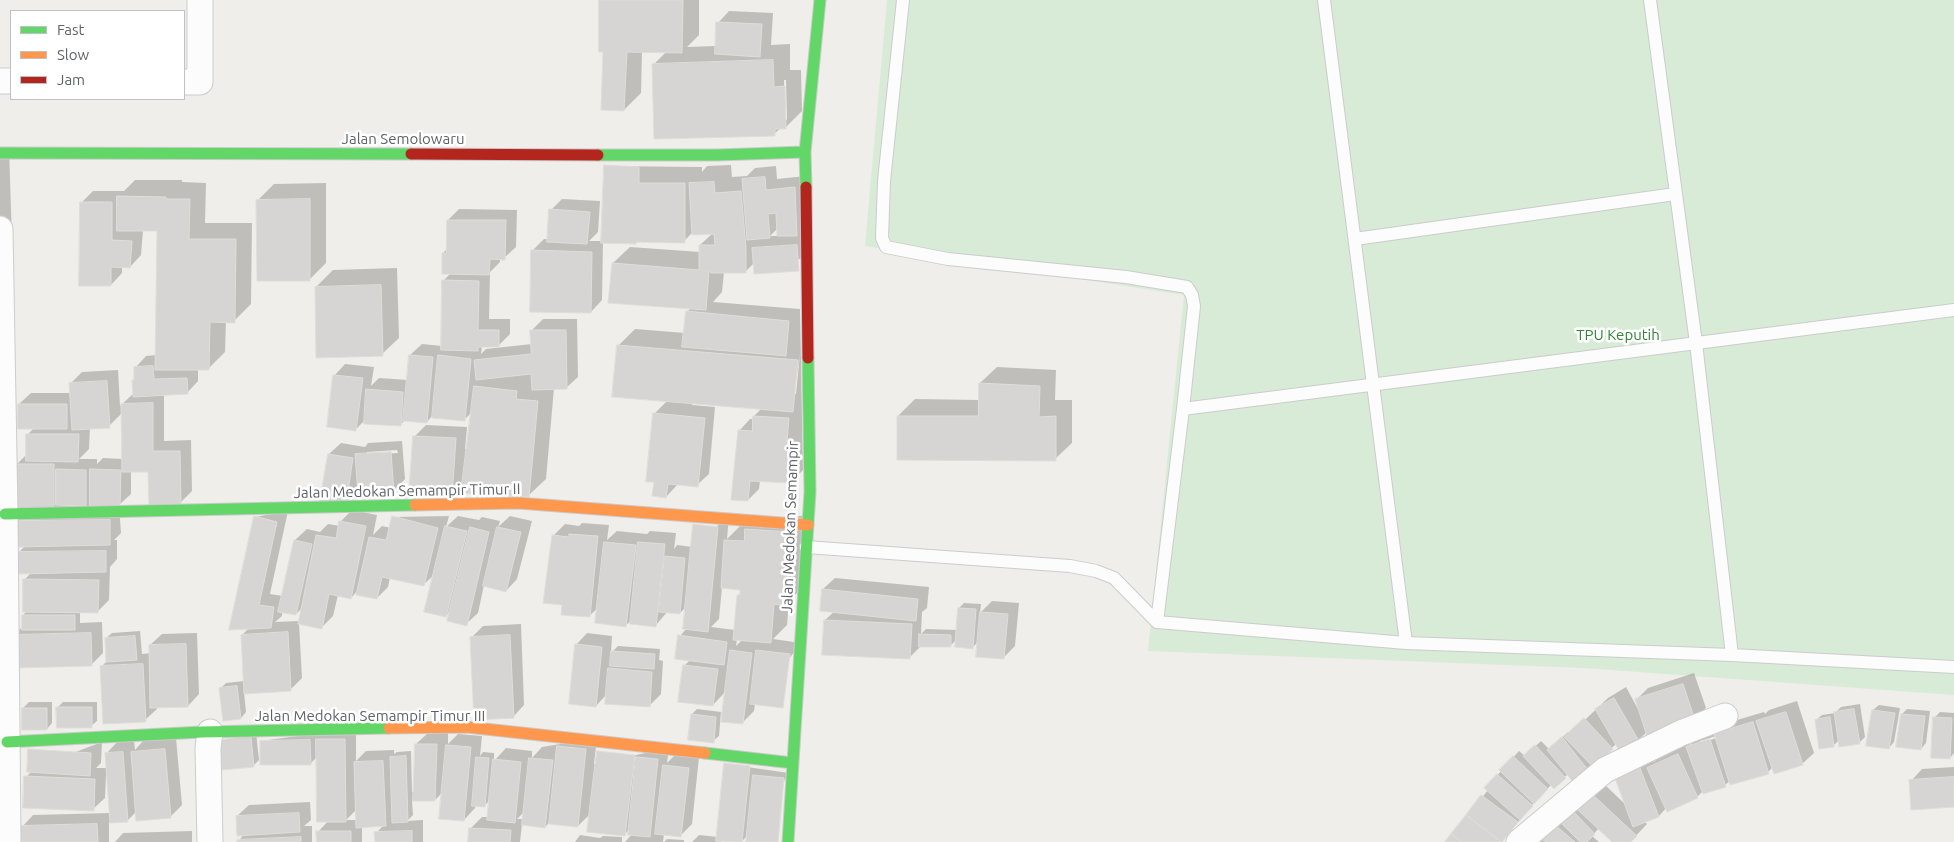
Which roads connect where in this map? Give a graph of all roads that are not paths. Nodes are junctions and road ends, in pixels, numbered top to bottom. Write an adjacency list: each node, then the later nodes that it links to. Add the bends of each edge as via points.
1 (200, 0): 6 (street, via 200,82)
2 (820, 0): 8 (street, Jalan Medokan Semampir)
3 (903, 0): 15 (lane, via 884,181 882,238 886,247 948,258 1126,277 1187,287 1194,306)
4 (1324, 0): 11 (lane)
5 (1650, 0): 9 (lane)
6 (185, 82)
7 (0, 152): 8 (street, Jalan Semolowaru)
8 (805, 152): 17 (street, Jalan Medokan Semampir)
9 (1675, 194): 11 (lane); 13 (lane)
10 (0, 229): 16 (street)
11 (1355, 239): 14 (lane)
12 (1954, 310): 13 (lane)
13 (1696, 343): 14 (lane); 21 (lane)
14 (1373, 385): 15 (lane); 20 (lane)
15 (1183, 409): 19 (lane)
16 (5, 514): 17 (street, Jalan Medokan Semampir Timur II, via 518,503); 25 (street)
17 (808, 526): 18 (street, Jalan Medokan Semampir)
18 (806, 547): 19 (lane, via 1070,566 1096,571 1114,578); 26 (street, Jalan Medokan Semampir)
19 (1157, 622): 20 (lane)
20 (1406, 643): 21 (lane)
21 (1732, 654): 22 (lane)
22 (1954, 667)
23 (1725, 716): 30 (street, via 1681,732 1605,770)
24 (210, 732): 25 (street, Jalan Medokan Semampir Timur III); 26 (street, Jalan Medokan Semampir Timur III, via 466,727); 28 (street)
25 (6, 742): 27 (street)
26 (793, 763): 29 (street, Jalan Medokan Semampir)
27 (8, 842)
28 (210, 842)
29 (788, 842)
30 (1520, 842)

